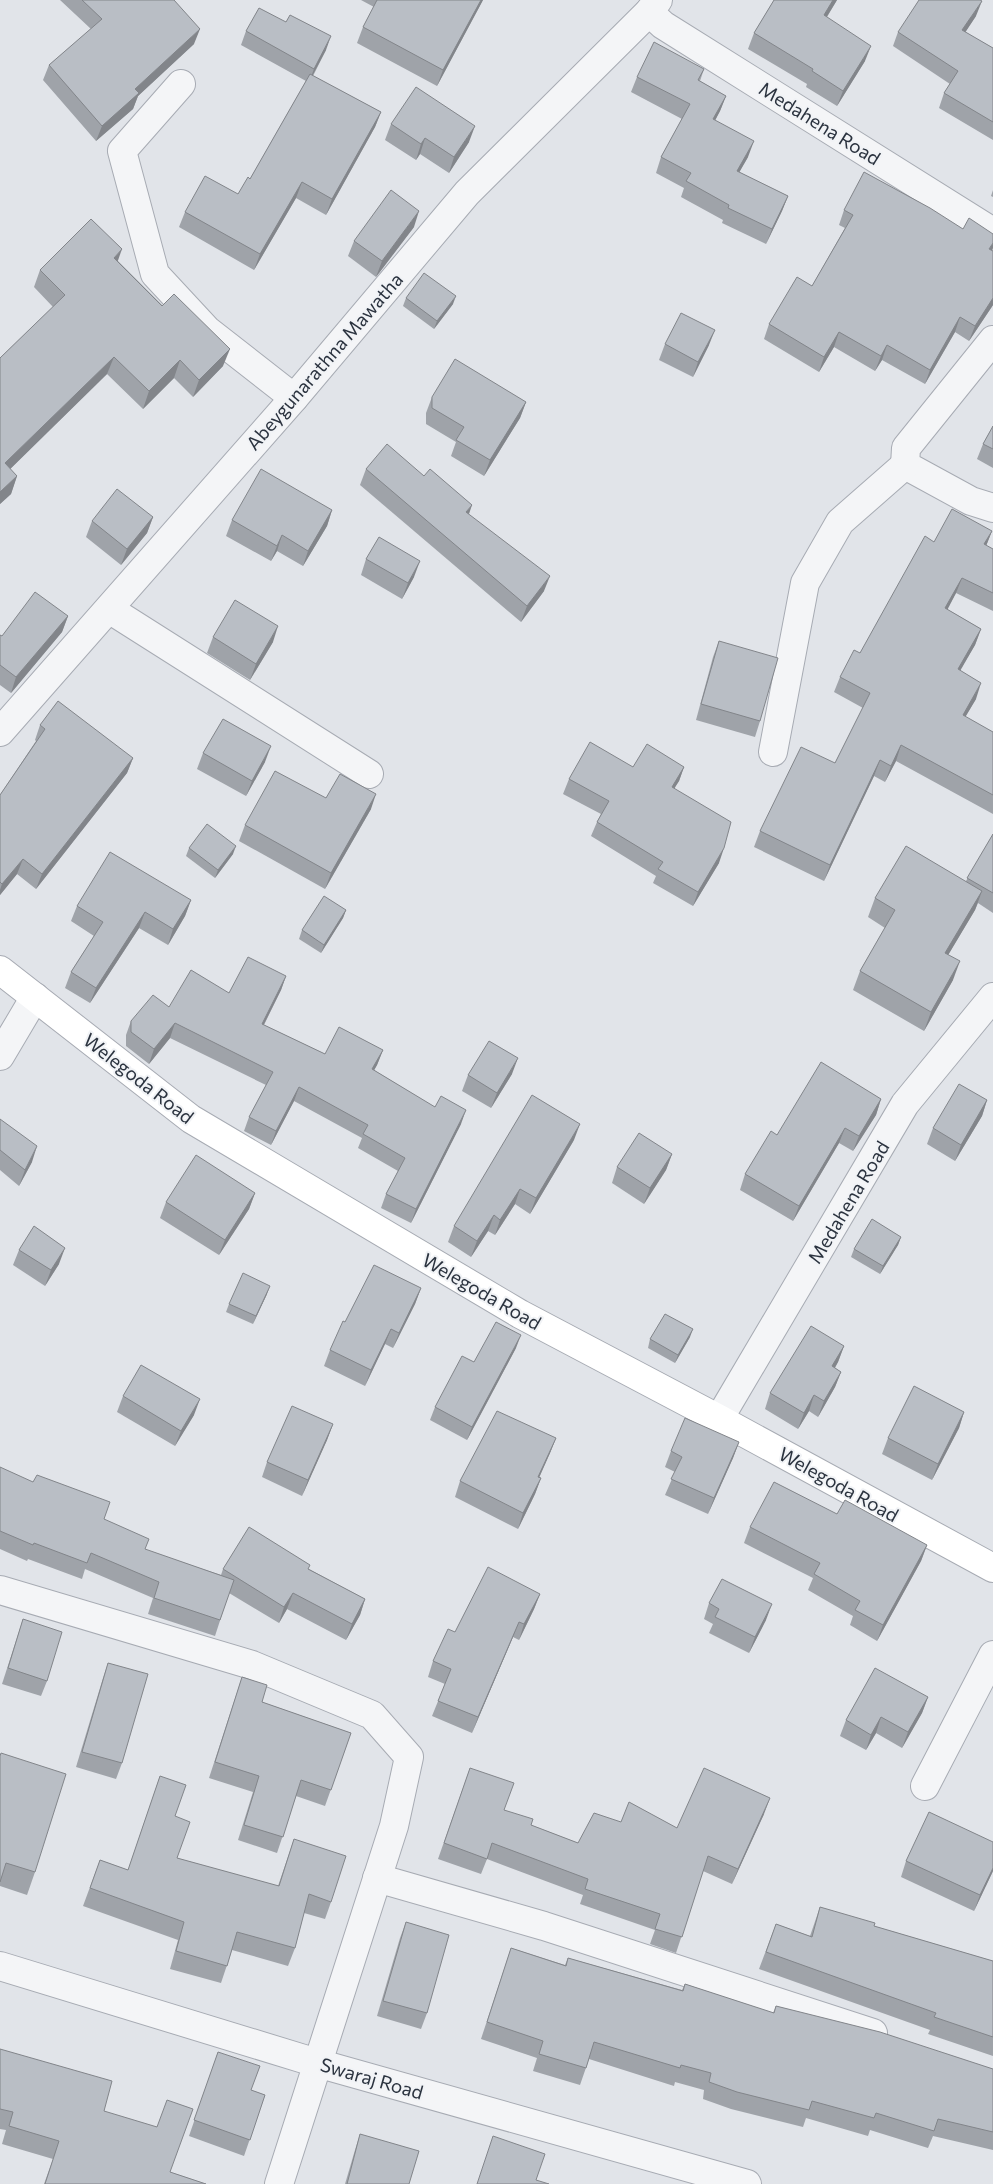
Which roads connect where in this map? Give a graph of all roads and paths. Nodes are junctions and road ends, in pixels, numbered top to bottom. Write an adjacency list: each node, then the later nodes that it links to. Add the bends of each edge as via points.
1 (654, 6): 3 (street, Medahena Road, via 663,26); 5 (street, Abeygunarathna Mawatha, via 467,194)
2 (181, 84): 5 (street, via 122,151 155,274 207,330)
3 (993, 232)
4 (993, 340): 6 (street, via 906,448)
5 (294, 398): 8 (street, Abeygunarathna Mawatha)
6 (905, 465): 7 (street, via 971,501); 10 (street, via 840,522 805,583)
7 (993, 508)
8 (109, 609): 9 (street, Abeygunarathna Mawatha); 11 (street)
9 (0, 732)
10 (773, 752)
11 (369, 774)
12 (0, 970): 13 (street, Welegoda Road)
13 (34, 997): 15 (street); 16 (street, Welegoda Road, via 190,1119 520,1314)
14 (993, 997): 16 (street, Medahena Road, via 906,1104)
15 (0, 1056)
16 (720, 1419): 17 (street, Welegoda Road)
17 (993, 1568)
18 (0, 1590): 21 (street, via 252,1665 372,1715 410,1757 394,1826)
19 (993, 1655): 20 (street)
20 (925, 1786)
21 (377, 1878): 23 (street, via 544,1926); 24 (street)
22 (0, 1966): 24 (street, Swaraj Road)
23 (900, 2042)
24 (317, 2062): 25 (street); 26 (street, Swaraj Road)
25 (279, 2184)
26 (746, 2184)

